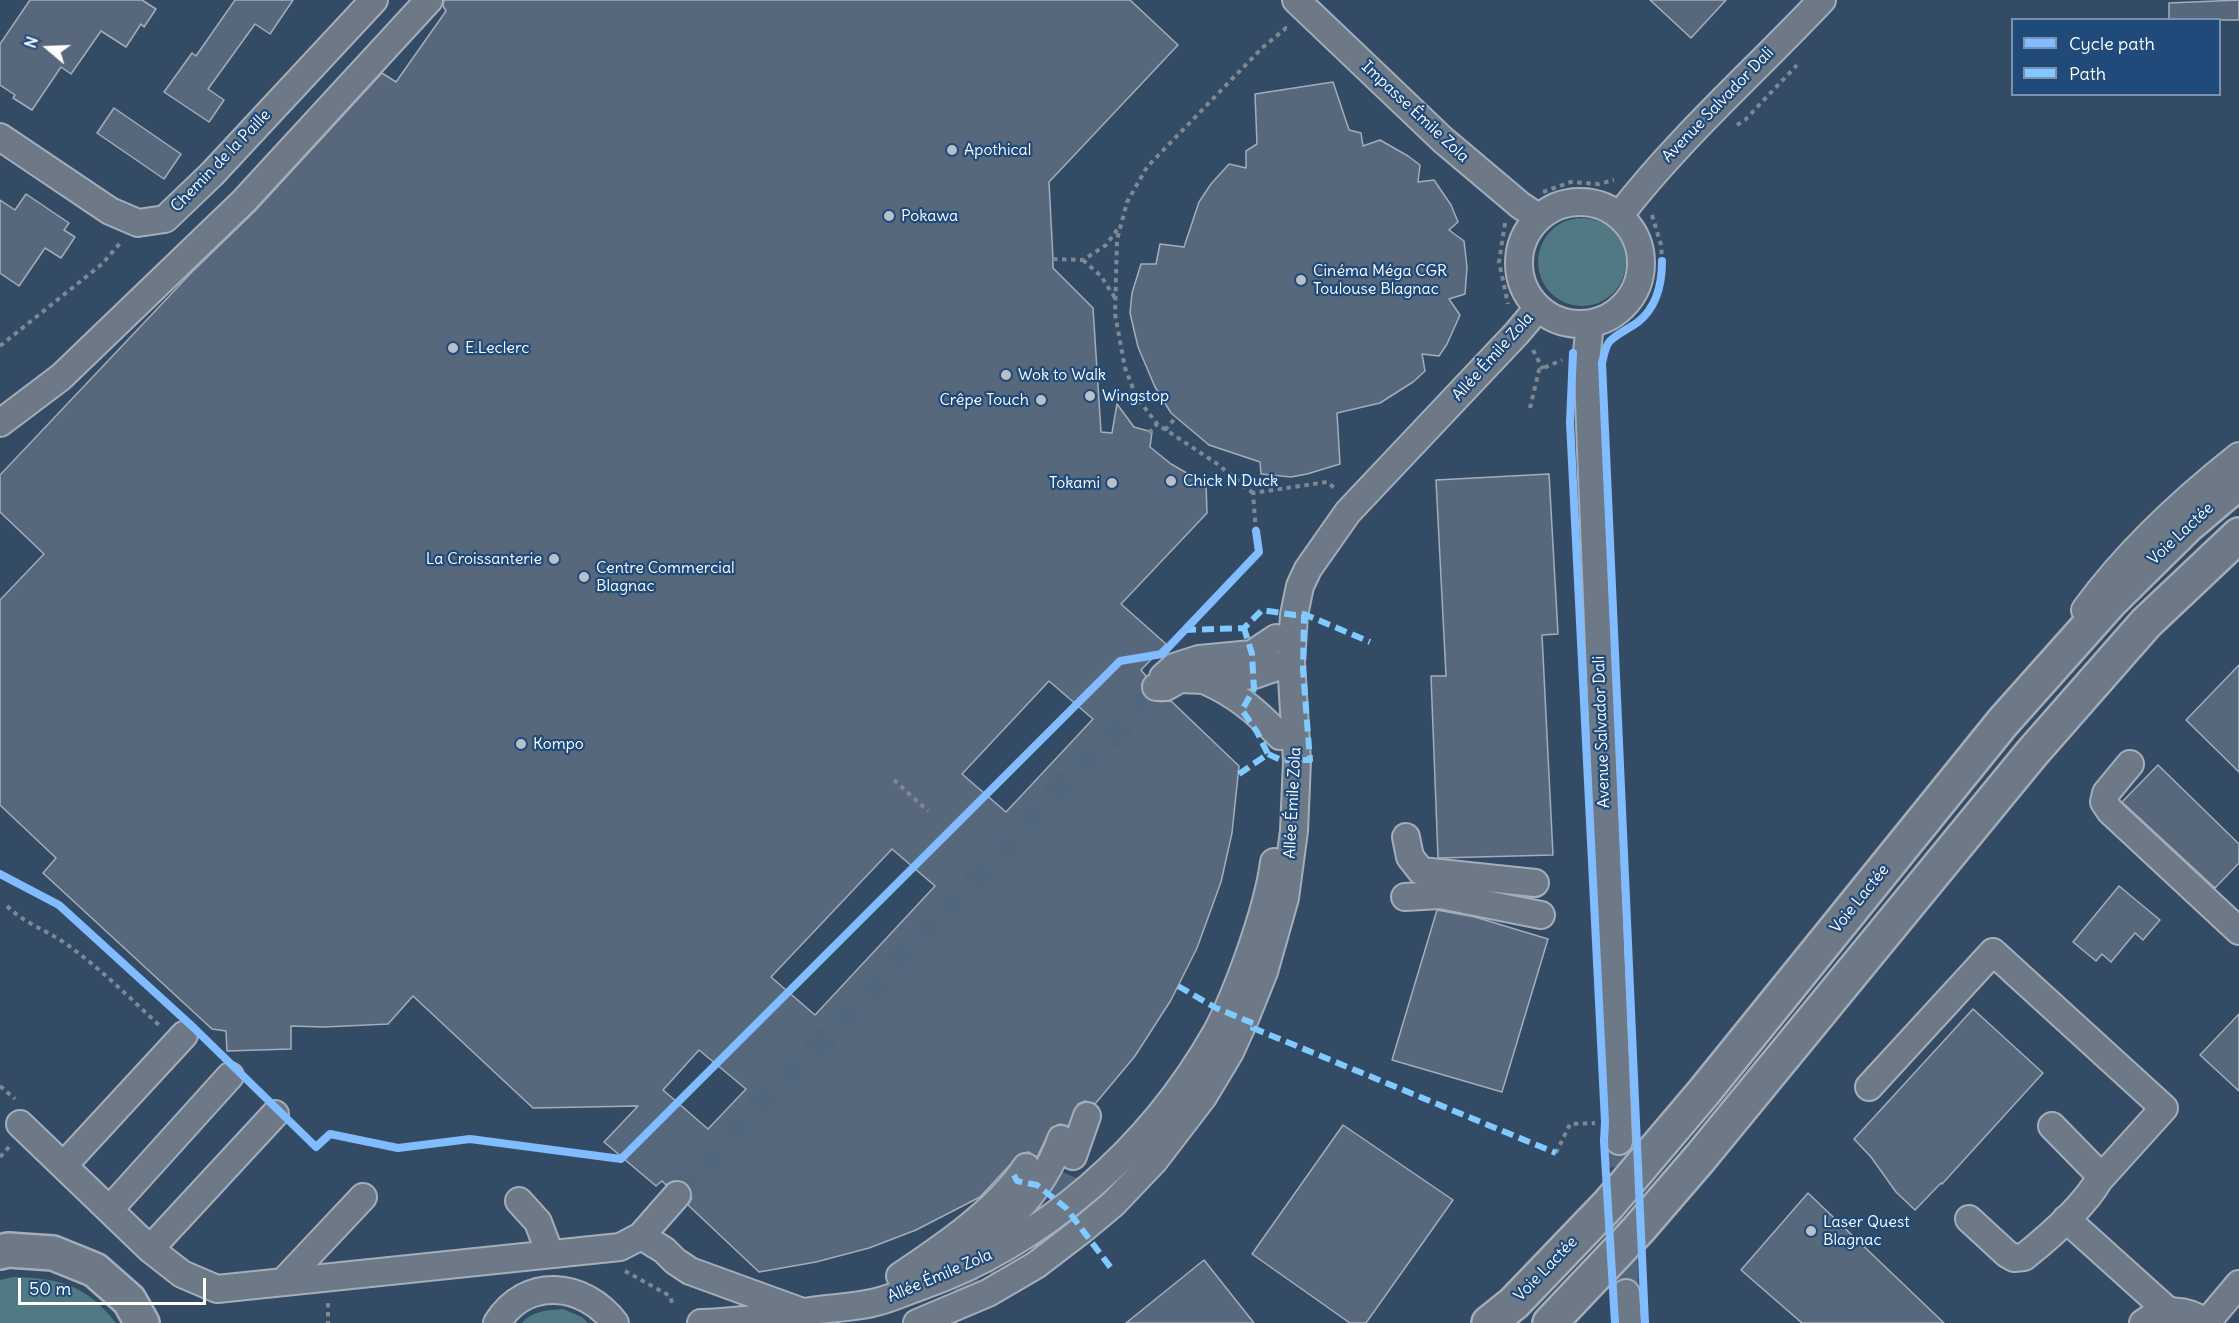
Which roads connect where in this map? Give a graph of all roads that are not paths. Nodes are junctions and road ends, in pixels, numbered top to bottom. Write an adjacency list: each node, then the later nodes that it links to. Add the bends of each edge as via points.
1 (374, 0): 5 (street, Chemin de la Paille, via 165,219 138,223 110,211)
2 (429, 0): 10 (street, via 244,201 61,377)
3 (1296, 0): 6 (street, Impasse Émile Zola, via 1443,140)
4 (1822, 0): 7 (street, Avenue Salvador Dali, via 1692,130)
5 (0, 137)
6 (1529, 212): 7 (street, via 1579,202 1600,205); 8 (street, via 1519,262 1524,287)
7 (1619, 216): 9 (street, via 1639,245 1639,279 1621,309)
8 (1538, 308): 9 (street, via 1571,324); 13 (street, Allée Émile Zola)
9 (1590, 324): 35 (street, Avenue Salvador Dali, via 1587,352)
10 (0, 423)
11 (2239, 456): 18 (street, via 2167,516 2125,559)
12 (2239, 482): 18 (main road, Voie Lactée, via 2109,602)
13 (1346, 504): 15 (street, Allée Émile Zola, via 1292,565 1283,588); 16 (street, Allée Émile Zola, via 1299,586)
14 (2239, 535): 67 (main road, via 2146,623 2032,753 1700,1158)
15 (1276, 638): 16 (street, Allée Émile Zola); 17 (street, via 1252,654 1199,659 1174,667 1155,687 1166,687 1180,679)
16 (1283, 664): 17 (street, via 1254,675); 19 (street, Allée Émile Zola); 23 (street, Allée Émile Zola, via 1297,761 1294,831)
17 (1204, 680): 19 (street, via 1246,703)
18 (2003, 722): 66 (main road, Voie Lactée, via 1704,1092 1621,1189 1514,1303)
19 (1280, 736): 23 (street, Allée Émile Zola)
20 (2130, 764): 26 (street, via 2106,793 2104,802)
21 (1406, 837): 22 (street, via 1410,857 1421,871)
22 (1535, 883)
23 (1278, 892): 28 (street, Allée Émile Zola, via 1264,972)
24 (1405, 897): 25 (street, via 1440,895)
25 (1541, 915)
26 (2239, 931)
27 (181, 1039): 37 (street)
28 (1223, 1042): 36 (street, Allée Émile Zola); 43 (street, Allée Émile Zola, via 1203,1098)
29 (231, 1076): 44 (street)
30 (1869, 1087): 39 (street, via 1993,952 2164,1108)
31 (275, 1114): 49 (street)
32 (1086, 1116): 52 (street, via 1025,1203 990,1234 953,1256)
33 (20, 1124): 37 (street)
34 (2052, 1126): 39 (street, via 2097,1172)
35 (1612, 1132)
36 (1140, 1138): 43 (street, Allée Émile Zola, via 1105,1192); 48 (street, Allée Émile Zola, via 1066,1208)
37 (63, 1165): 44 (street)
38 (1026, 1167): 52 (street, via 1017,1181 957,1236)
39 (2099, 1180): 46 (street)
40 (677, 1195): 47 (street)
41 (363, 1197): 53 (street)
42 (519, 1202): 51 (street, via 538,1222)
43 (1117, 1207): 56 (street, Allée Émile Zola, via 1036,1265)
44 (110, 1209): 49 (street)
45 (1969, 1219): 46 (street, via 2014,1258 2024,1257)
46 (2066, 1219): 58 (street)
47 (642, 1236): 51 (street, via 620,1247); 59 (street, via 690,1270)
48 (1007, 1248): 56 (street, via 987,1284); 59 (street, Allée Émile Zola, via 942,1279 873,1303)
49 (150, 1249): 53 (street, via 182,1274 217,1289)
50 (0, 1252): 60 (main road, via 53,1253 95,1270 129,1300)
51 (550, 1254): 53 (street)
52 (900, 1276): 59 (street)
53 (284, 1281)
54 (2239, 1284): 70 (street)
55 (953, 1288): 64 (street)
56 (988, 1293): 65 (street, Allée Émile Zola)
57 (1626, 1293): 68 (street)
58 (2167, 1310): 69 (street); 70 (street, via 2188,1312)
59 (804, 1312): 63 (street, Allée Émile Zola)
60 (142, 1323)
61 (497, 1323): 62 (street, via 524,1297 553,1290 582,1295 595,1302)
62 (615, 1323)
63 (701, 1323)
64 (865, 1323)
65 (916, 1323)
66 (1489, 1323)
67 (1550, 1323)
68 (1628, 1323)
69 (2143, 1323)
70 (2207, 1323)

